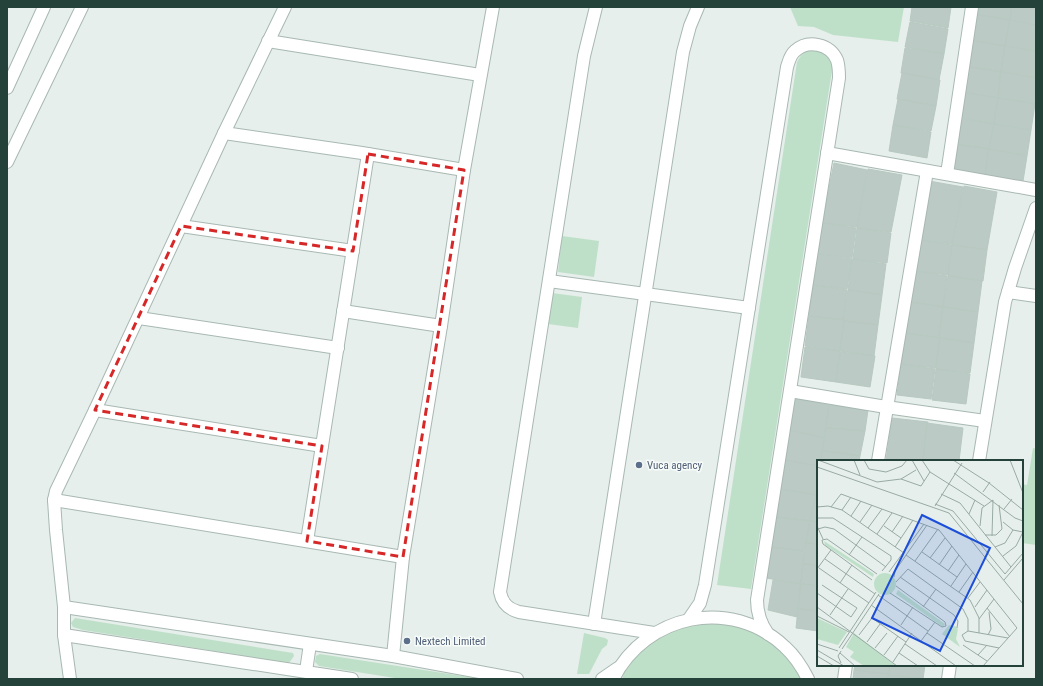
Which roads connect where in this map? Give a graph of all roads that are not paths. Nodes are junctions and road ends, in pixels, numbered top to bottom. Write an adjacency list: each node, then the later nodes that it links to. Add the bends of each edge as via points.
1 (44, 7): 10 (street)
2 (82, 7): 14 (street)
3 (285, 7): 8 (street)
4 (493, 7): 9 (street)
5 (596, 7): 22 (street, via 584,56)
6 (698, 7): 24 (street, via 683,52)
7 (972, 7): 17 (street)
8 (268, 41): 9 (street); 11 (street)
9 (480, 75): 15 (street)
10 (7, 88)
11 (224, 133): 13 (street); 20 (street)
12 (827, 153): 16 (street); 26 (street, via 839,68 837,59 831,51 813,44 796,50 787,67); 31 (street)
13 (368, 154): 15 (street); 21 (street)
14 (7, 162)
15 (464, 170): 29 (street)
16 (927, 171): 17 (street); 32 (street)
17 (947, 174): 18 (street)
18 (1036, 190)
19 (1036, 208): 23 (street)
20 (181, 226): 21 (street); 28 (street)
21 (353, 250): 27 (street)
22 (549, 281): 24 (street); 43 (street, via 500,592 504,603 515,610)
23 (1008, 292): 25 (street); 34 (street)
24 (645, 293): 26 (street); 43 (street)
25 (1036, 296)
26 (749, 308): 42 (street, via 704,590 700,603)
27 (343, 311): 29 (street); 30 (street)
28 (138, 318): 30 (street); 33 (street)
29 (441, 326): 40 (street)
30 (338, 348): 35 (street)
31 (790, 392): 32 (street); 45 (street, via 757,600 759,618)
32 (886, 407): 34 (street); 36 (street)
33 (95, 410): 35 (street); 38 (street, via 57,487)
34 (985, 421): 37 (street)
35 (322, 446): 39 (street)
36 (878, 460)
37 (979, 460)
38 (54, 500): 39 (street); 41 (street)
39 (307, 541): 40 (street)
40 (403, 557): 48 (street)
41 (64, 607): 46 (street); 47 (street)
42 (689, 619): 44 (street); 45 (street, via 730,619 749,624)
43 (594, 624): 44 (street)
44 (654, 633): 49 (street, via 635,648)
45 (768, 634): 58 (street, via 785,647 800,664)
46 (64, 635): 52 (street); 53 (street)
47 (310, 644): 48 (street); 52 (street)
48 (393, 656): 55 (street)
49 (620, 666): 56 (street); 57 (street)
50 (846, 666): 59 (street)
51 (950, 666): 60 (street)
52 (306, 671): 54 (street)
53 (70, 679)
54 (352, 679)
55 (517, 679)
56 (602, 679)
57 (613, 679)
58 (808, 679)
59 (844, 679)
60 (948, 679)

